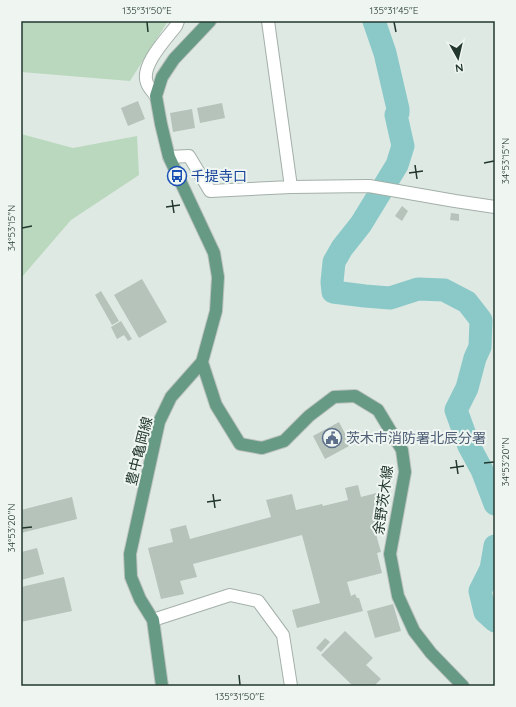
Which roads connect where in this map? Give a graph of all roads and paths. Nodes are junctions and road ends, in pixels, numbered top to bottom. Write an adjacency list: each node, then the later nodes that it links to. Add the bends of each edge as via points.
1 (178, 21): 4 (street, via 146,70 146,83)
2 (210, 21): 4 (main road, 豊中亀岡線, via 174,59 162,77)
3 (268, 21): 6 (street)
4 (156, 96): 5 (main road, 豊中亀岡線)
5 (169, 157): 6 (street, via 189,156 210,191); 8 (main road, 豊中亀岡線, via 214,253 218,277 216,311)
6 (291, 187): 7 (street, via 369,186)
7 (495, 207)
8 (202, 362): 9 (main road, 豊中亀岡線, via 172,397 159,422 130,554 131,577); 12 (main road, 余野茨木線, via 216,404 240,444 262,448 284,441 309,416 334,398 355,396 378,410 402,450 405,472 390,554 398,596 414,631)
9 (152, 620): 10 (main road, 豊中亀岡線); 11 (street, via 230,595 258,601 283,635)
10 (162, 686)
11 (292, 686)
12 (463, 686)

